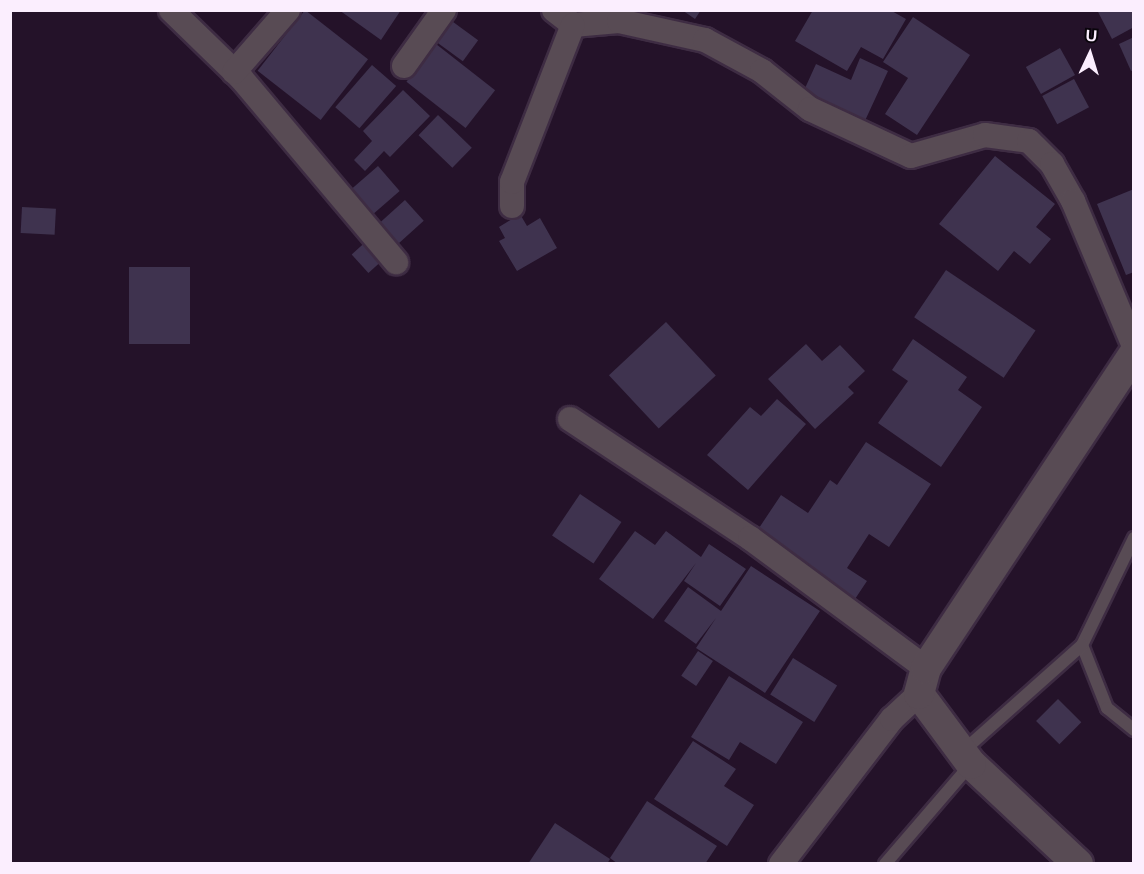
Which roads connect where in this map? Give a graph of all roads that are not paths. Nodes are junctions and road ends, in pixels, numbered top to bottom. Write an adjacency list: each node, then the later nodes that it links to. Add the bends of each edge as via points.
1 (171, 10): 7 (street)
2 (288, 10): 7 (street)
3 (444, 10): 6 (street)
4 (554, 10): 5 (street)
5 (573, 24): 8 (street, via 512,182); 10 (street, via 619,21 705,40 762,71 810,109 911,156 985,135 1029,141 1052,164 1072,201)
6 (404, 66)
7 (234, 72): 9 (street)
8 (512, 206)
9 (396, 262)
10 (1134, 346)
11 (1134, 354): 15 (street)
12 (570, 419): 15 (street, via 750,538)
13 (1134, 538): 14 (lane)
14 (1082, 645): 16 (lane, via 1107,708); 17 (lane)
15 (922, 681): 17 (street); 18 (street)
16 (1134, 730)
17 (966, 758): 19 (lane); 20 (street)
18 (781, 864)
19 (885, 864)
20 (1078, 864)

